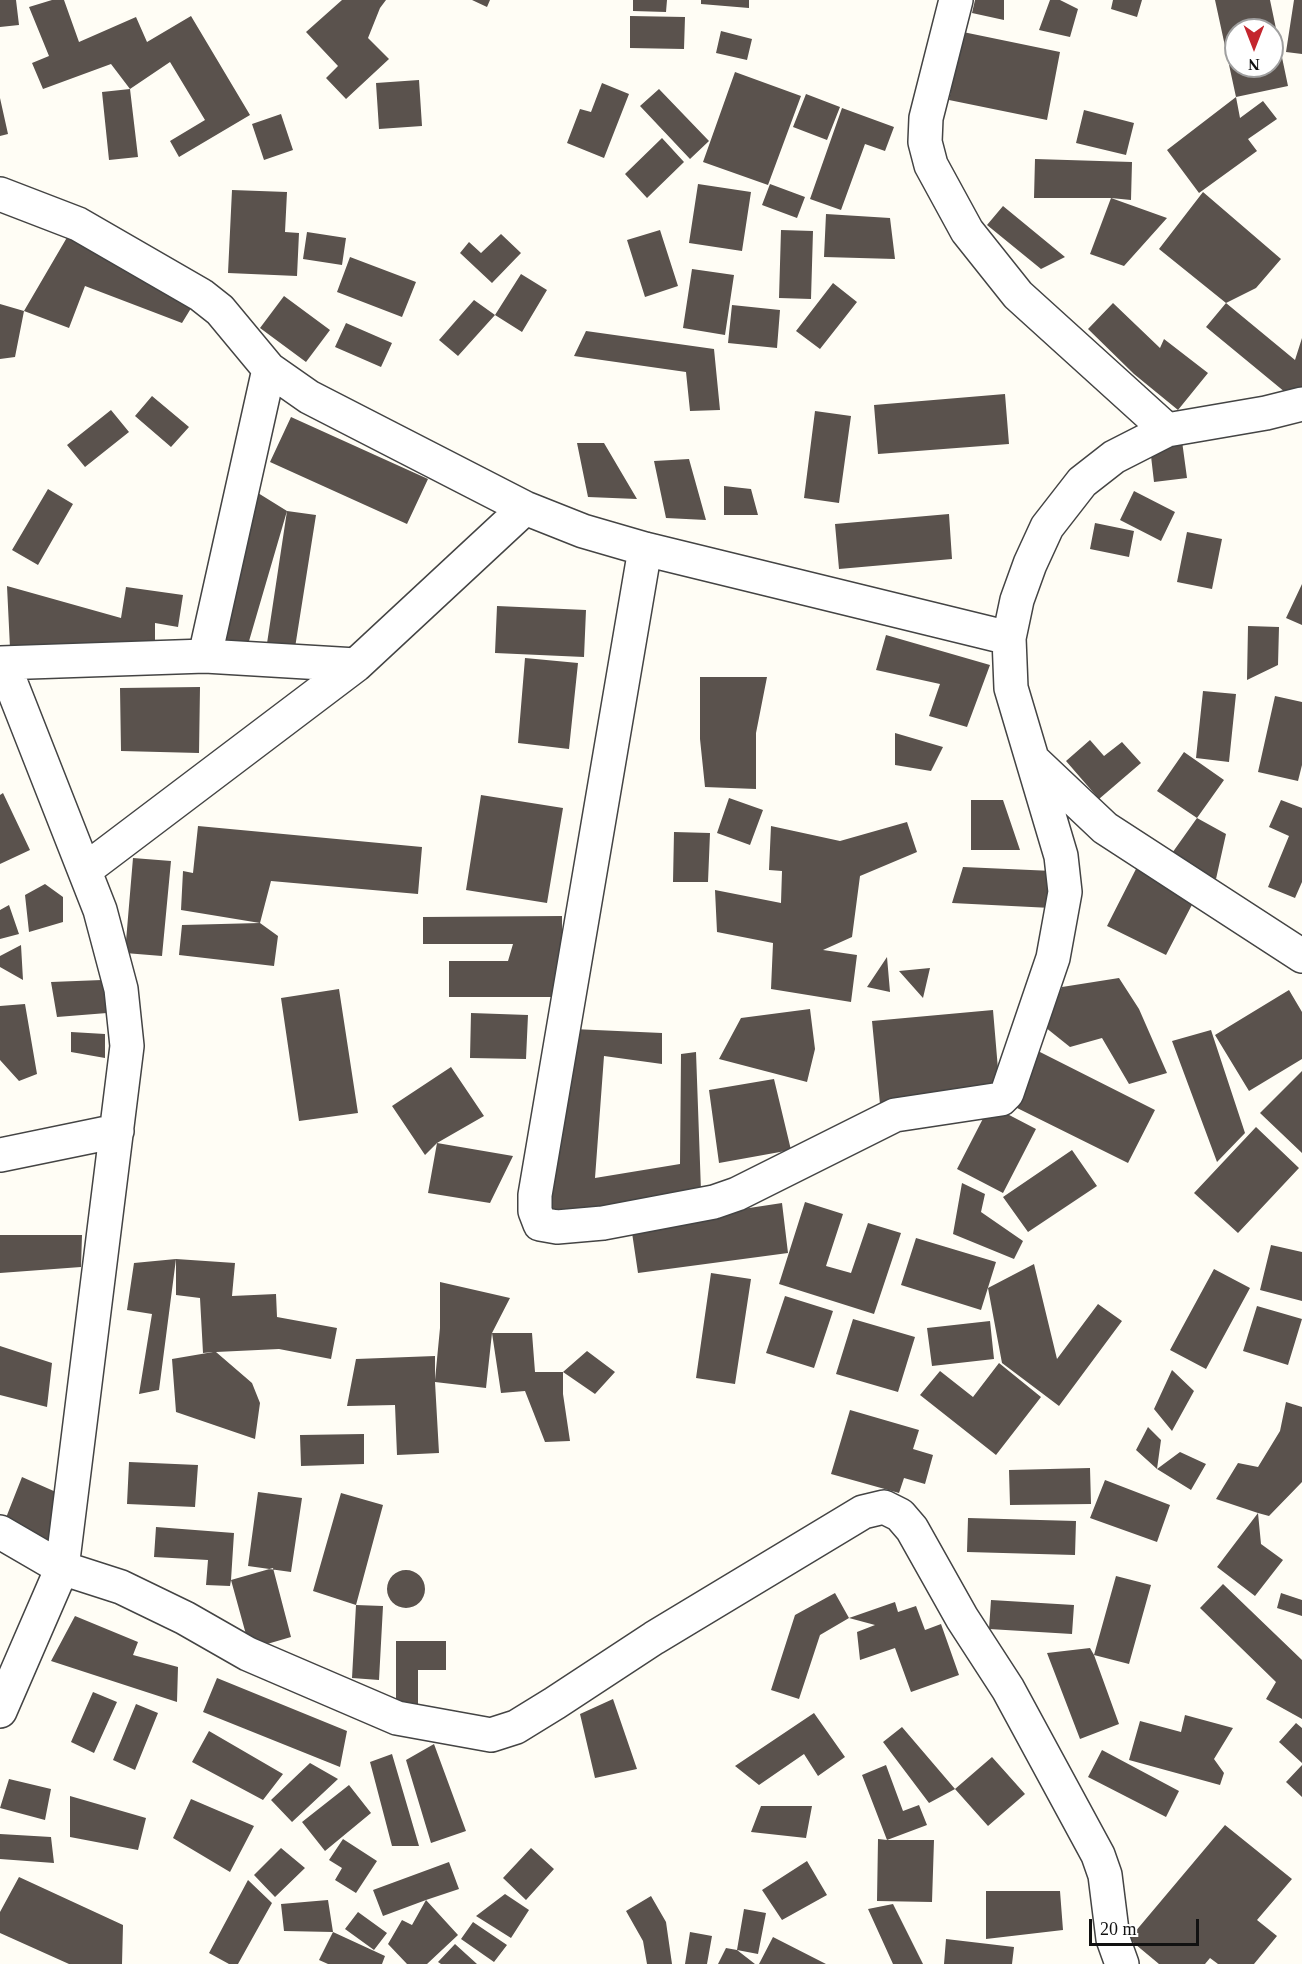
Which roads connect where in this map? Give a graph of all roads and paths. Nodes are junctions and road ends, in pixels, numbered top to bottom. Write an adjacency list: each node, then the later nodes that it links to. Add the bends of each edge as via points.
1 (956, 0): 5 (street, via 926,118 925,142 931,165 967,231 1018,296)
2 (0, 194): 3 (street, via 78,224 201,296 220,310)
3 (269, 369): 6 (street, via 309,397); 9 (street)
4 (1302, 404): 5 (street)
5 (1167, 430): 8 (street, via 1114,458 1082,482 1047,527 1017,600)
6 (525, 508): 7 (street, via 583,531); 11 (street)
7 (645, 549): 8 (street); 12 (street, via 535,1195 540,1224 557,1227 603,1223 714,1202 895,1115 1001,1099 1007,1093 1053,958 1065,892 1061,856)
8 (1009, 638): 12 (street, via 1011,688)
9 (205, 656): 10 (street); 11 (street)
10 (2, 663): 13 (street)
11 (356, 665): 13 (street)
12 (1030, 757): 14 (street, via 1105,828)
13 (86, 870): 15 (street, via 121,989 128,1046)
14 (1302, 956)
15 (117, 1131): 16 (street); 18 (street)
16 (0, 1155)
17 (0, 1533): 18 (street)
18 (62, 1568): 19 (street); 20 (street, via 121,1587 248,1653 397,1718 491,1735 516,1727 863,1512 884,1507 900,1515 912,1529 1008,1689 1098,1855 1105,1875 1113,1939)
19 (0, 1711)
20 (1122, 1964)

